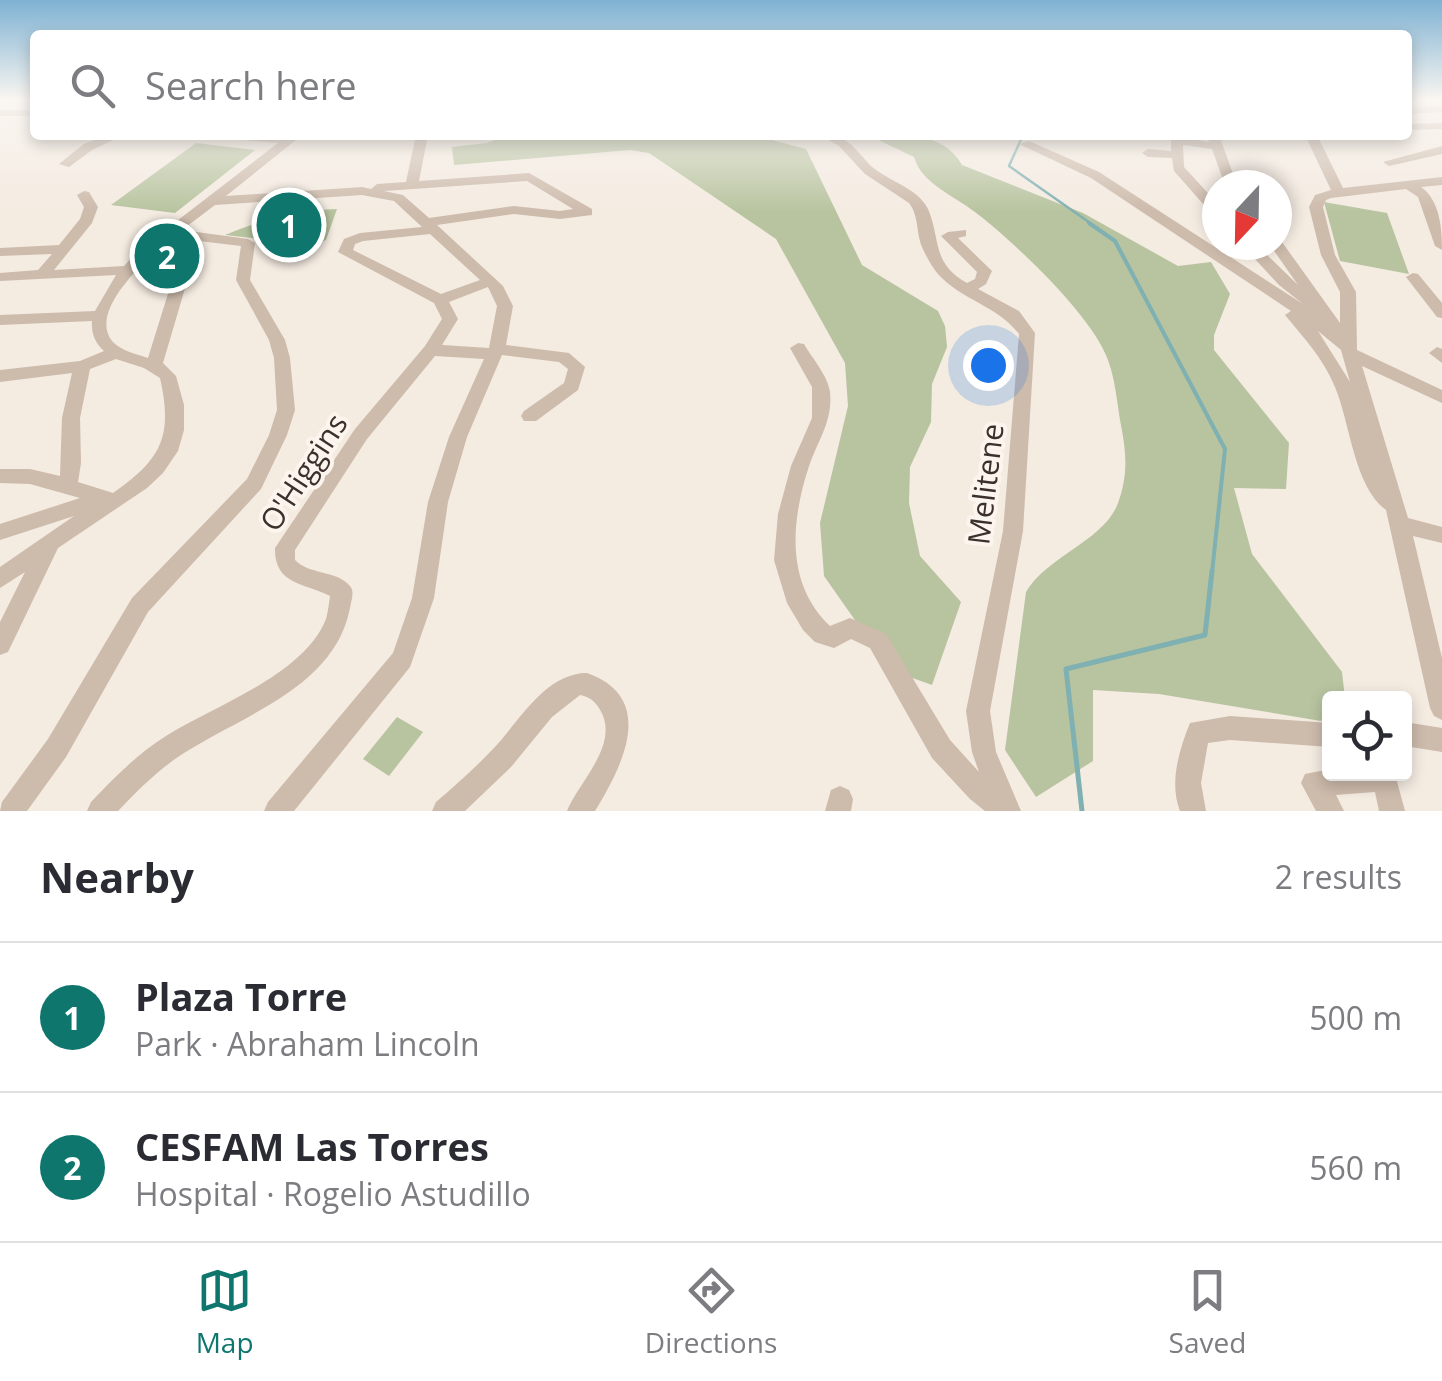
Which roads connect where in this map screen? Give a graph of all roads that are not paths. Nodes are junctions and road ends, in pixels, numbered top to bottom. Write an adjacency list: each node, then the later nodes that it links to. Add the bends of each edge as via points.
1 (106, 140): 13 (street)
2 (289, 140): 23 (street)
3 (421, 140): 17 (street)
4 (836, 140): 41 (street, Melitene, via 869,172 914,200 928,247)
5 (1215, 140): 8 (street); 15 (street)
6 (1312, 140): 20 (street)
7 (1025, 144): 11 (street)
8 (1176, 144): 10 (street); 21 (street, via 1178,168)
9 (1442, 150): 12 (street)
10 (1148, 154)
11 (1070, 162): 14 (street); 35 (street)
12 (1389, 162)
13 (65, 164)
14 (1048, 170)
15 (1226, 170)
16 (1442, 182): 18 (street)
17 (412, 184): 19 (street); 24 (street, via 529,177 586,212)
18 (1410, 186): 20 (street); 30 (street, via 1424,195)
19 (362, 191): 23 (street); 25 (street, via 398,198)
20 (1338, 192): 49 (street, via 1320,198 1316,208 1328,255 1348,292)
21 (1202, 194)
22 (84, 196): 31 (street, via 92,206 87,220)
23 (211, 201): 27 (street)
24 (560, 215): 25 (street, via 514,210); 26 (street)
25 (429, 226): 40 (street); 42 (street, via 360,237 345,252)
26 (487, 226)
27 (170, 233): 29 (street); 36 (street)
28 (961, 233): 41 (street, via 948,236 985,271)
29 (192, 236): 53 (street); 74 (street, via 248,243 243,280 277,340 286,410 254,484 140,605)
30 (1442, 246)
31 (64, 249): 32 (street); 37 (street)
32 (0, 252)
33 (1263, 260): 44 (street)
34 (1288, 260): 44 (street)
35 (1223, 263): 49 (street, via 1306,314); 61 (street, via 1299,320 1321,347 1352,412 1368,469)
36 (128, 270): 37 (street); 45 (street)
37 (42, 274): 38 (street)
38 (0, 277)
39 (1413, 278): 43 (street)
40 (491, 280): 42 (street); 50 (street, via 505,306)
41 (967, 290): 79 (street, Melitene, via 1013,315 1029,339 1013,532 979,692 984,752)
42 (440, 300): 48 (street, O'Higgins, via 449,323)
43 (1442, 313)
44 (1328, 315): 49 (street)
45 (99, 316): 46 (street); 51 (street, via 100,331)
46 (0, 320)
47 (798, 348): 79 (street, via 821,387 821,418 788,514 784,560 798,603 823,635 834,638 850,628 878,642 940,749)
48 (431, 350): 50 (street); 75 (street, O'Higgins, via 360,434 286,548 287,569 342,592 341,611 320,646 271,693 150,762)
49 (1350, 351): 56 (street); 61 (street)
50 (496, 352): 57 (street, via 563,357 576,368 572,386); 76 (street, via 448,469 423,598 402,659)
51 (115, 353): 52 (street); 53 (street)
52 (82, 366): 54 (street); 59 (street)
53 (154, 366): 60 (street, via 172,389 173,444 153,475)
54 (6, 375): 55 (street)
55 (0, 393)
56 (1442, 397)
57 (530, 416)
58 (0, 476): 59 (street, via 30,474)
59 (68, 486): 60 (street)
60 (109, 500): 62 (street); 64 (street)
61 (1398, 517): 63 (street); 66 (street)
62 (0, 532)
63 (1442, 535)
64 (51, 542): 65 (street); 67 (street)
65 (0, 579)
66 (1433, 639): 68 (street)
67 (0, 645)
68 (1442, 708)
69 (1322, 734): 80 (street, via 1198,732 1188,801)
70 (1412, 735): 71 (street)
71 (1442, 740)
72 (1340, 781): 81 (street, via 1314,784)
73 (1385, 781): 82 (street)
74 (11, 811)
75 (100, 811)
76 (277, 811)
77 (445, 811): 78 (street, via 546,710 574,686 590,684 606,695 616,740)
78 (580, 811)
79 (1007, 811)
80 (1193, 811)
81 (1331, 811)
82 (1392, 811)

